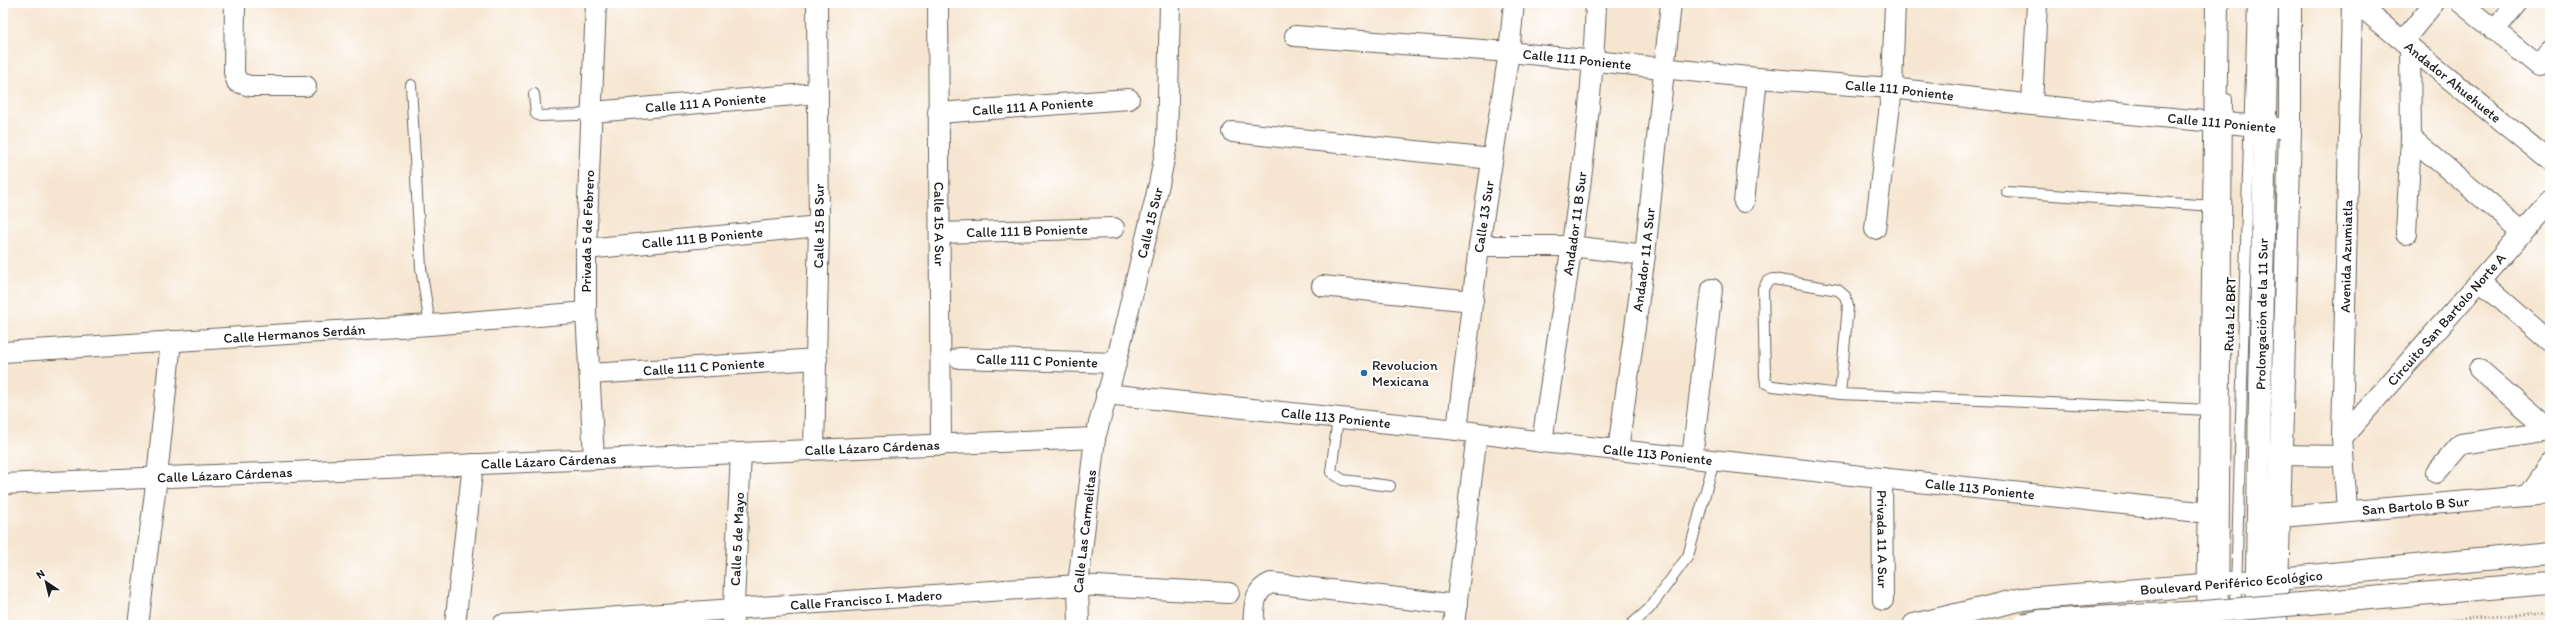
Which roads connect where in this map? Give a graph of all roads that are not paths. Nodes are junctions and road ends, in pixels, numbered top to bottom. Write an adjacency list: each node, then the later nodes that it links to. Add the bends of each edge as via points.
1 (235, 3): 31 (street, via 234,72 237,82 250,86)
2 (596, 3): 38 (street, Privada 5 de Febrero)
3 (817, 3): 34 (street, Calle 15 B Sur)
4 (938, 3): 39 (street, Calle 15 A Sur)
5 (1170, 3): 72 (street, Calle 15 Sur, via 1167,144 1160,184)
6 (1514, 3): 24 (street, Calle 13 Sur)
7 (1596, 3): 26 (street, Andador 11 B Sur)
8 (1671, 3): 27 (street, Andador 11 A Sur)
9 (1895, 3): 33 (street)
10 (2037, 3): 37 (street)
11 (2217, 3): 40 (main road, Prolongación de la 11 Sur)
12 (2228, 3): 28 (lane)
13 (2253, 3): 41 (lane)
14 (2267, 3): 41 (main road, Prolongación de la 11 Sur)
15 (2290, 3): 42 (main road)
16 (2352, 3): 85 (street, Avenida Azumiatla)
17 (2356, 3): 23 (street, Andador Ahuehuete)
18 (2434, 3): 23 (street)
19 (2461, 3): 21 (street)
20 (2517, 3): 21 (street)
21 (2494, 31): 25 (street, via 2539,66)
22 (1295, 36): 24 (street, Calle 111 Poniente)
23 (2406, 44): 44 (street); 46 (street, Andador Ahuehuete)
24 (1509, 52): 26 (street, Calle 111 Poniente); 45 (street, Calle 13 Sur)
25 (2550, 52)
26 (1594, 60): 27 (street, Calle 111 Poniente); 58 (street, Andador 11 B Sur)
27 (1664, 68): 29 (street, Calle 111 Poniente); 60 (street, Andador 11 A Sur)
28 (2227, 70)
29 (1757, 78): 33 (street, Calle 111 Poniente); 49 (street)
30 (411, 85): 66 (lane, via 422,268)
31 (306, 86)
32 (2227, 86): 40 (lane, Ruta L2 BRT)
33 (1892, 88): 37 (street, Calle 111 Poniente); 53 (street)
34 (818, 93): 38 (street, Calle 111 A Poniente); 51 (street, Calle 15 B Sur)
35 (534, 94): 38 (lane, via 534,108 540,116)
36 (1129, 100): 39 (street, Calle 111 A Poniente)
37 (2032, 105): 40 (street, Calle 111 Poniente)
38 (593, 112): 59 (street, Privada 5 de Febrero)
39 (938, 113): 55 (street, Calle 15 A Sur)
40 (2221, 122): 41 (street, Calle 111 Poniente); 50 (main road, Prolongación de la 11 Sur); 107 (lane, Ruta L2 BRT)
41 (2257, 125): 42 (street, Calle 111 Poniente); 107 (main road, Prolongación de la 11 Sur)
42 (2290, 129): 89 (main road)
43 (1233, 132): 45 (street)
44 (2411, 138): 54 (street); 56 (street)
45 (1492, 159): 57 (street, Calle 13 Sur)
46 (2550, 161)
47 (2007, 192): 50 (lane)
48 (2550, 201): 54 (street, Circuito San Bartolo Norte A)
49 (1744, 202)
50 (2214, 206): 77 (main road, Prolongación de la 11 Sur)
51 (819, 226): 59 (street, Calle 111 B Poniente); 71 (street, Calle 15 B Sur)
52 (1114, 228): 55 (street, Calle 111 B Poniente)
53 (1875, 229)
54 (2523, 232): 61 (street, Circuito San Bartolo Norte A)
55 (940, 233): 84 (street, Calle 15 A Sur)
56 (2406, 234)
57 (1479, 246): 58 (street); 64 (street, Calle 13 Sur)
58 (1571, 246): 60 (street); 83 (street, Andador 11 B Sur)
59 (586, 249): 65 (street, Privada 5 de Febrero)
60 (1645, 255): 87 (street, Andador 11 A Sur)
61 (2480, 281): 68 (street); 85 (street, Circuito San Bartolo Norte A)
62 (1322, 286): 64 (street)
63 (1712, 289): 90 (street)
64 (1473, 301): 79 (street, Calle 13 Sur)
65 (586, 312): 66 (street, Calle Hermanos Serdán); 74 (street, Privada 5 de Febrero)
66 (430, 324): 67 (street, Calle Hermanos Serdán)
67 (171, 341): 69 (street, Calle Hermanos Serdán); 96 (street)
68 (2550, 342)
69 (3, 352)
70 (959, 358): 72 (street, Calle 111 C Poniente)
71 (817, 359): 74 (street, Calle 111 C Poniente); 86 (street, Calle 15 B Sur)
72 (1116, 363): 75 (street, Calle 15 Sur)
73 (2479, 369): 80 (street)
74 (591, 374): 91 (street, Privada 5 de Febrero)
75 (1106, 394): 78 (street, Calle 113 Poniente); 82 (street, Calle 15 Sur)
76 (1840, 394): 76 (lane, via 1766,383 1763,289 1767,282 1773,279 1838,290 1845,296 1848,306); 77 (lane)
77 (2211, 410): 103 (main road, Prolongación de la 11 Sur)
78 (1338, 418): 79 (street, Calle 113 Poniente); 99 (lane, via 1331,472 1342,480)
79 (1458, 430): 81 (street, Calle 113 Poniente)
80 (2550, 431): 95 (street, via 2461,444)
81 (1477, 433): 83 (street, Calle 113 Poniente); 113 (street)
82 (1095, 438): 84 (street, Calle Lázaro Cárdenas); 109 (street, Calle Las Carmelitas)
83 (1542, 442): 87 (street, Calle 113 Poniente)
84 (941, 445): 86 (street, Calle Lázaro Cárdenas)
85 (2343, 447): 89 (street); 102 (street, Avenida Azumiatla)
86 (814, 450): 88 (street, Calle Lázaro Cárdenas)
87 (1618, 450): 90 (street, Calle 113 Poniente)
88 (741, 453): 91 (street, Calle Lázaro Cárdenas); 114 (street, Calle 5 de Mayo)
89 (2282, 455): 104 (main road)
90 (1692, 458): 92 (street, Calle 113 Poniente)
91 (594, 459): 94 (street, Calle Lázaro Cárdenas)
92 (1714, 460): 97 (street, Calle 113 Poniente); 121 (lane, via 1688,556 1649,609)
93 (2550, 463): 101 (street)
94 (473, 464): 96 (street, Calle Lázaro Cárdenas); 116 (street)
95 (2436, 473)
96 (157, 477): 98 (street, Calle Lázaro Cárdenas); 115 (street)
97 (1882, 478): 103 (street, Calle 113 Poniente); 112 (street, Privada 11 A Sur)
98 (3, 484)
99 (1390, 486)
100 (2550, 494): 101 (street, San Bartolo B Sur)
101 (2527, 496): 102 (street, San Bartolo B Sur)
102 (2347, 510): 104 (street, San Bartolo B Sur)
103 (2209, 513): 107 (main road, Prolongación de la 11 Sur)
104 (2280, 518): 106 (main road)
105 (2550, 553): 106 (main road, Boulevard Periférico Ecológico)
106 (2278, 579): 107 (main road, Boulevard Periférico Ecológico); 129 (main road)
107 (2231, 581): 110 (main road, Boulevard Periférico Ecológico); 125 (main road, Prolongación de la 11 Sur); 126 (lane, Ruta L2 BRT); 127 (lane, Ruta L2 BRT); 128 (main road, Prolongación de la 11 Sur)
108 (2550, 583): 123 (main road, Boulevard Periférico Ecológico, bridge)
109 (1078, 585): 111 (street, Calle Francisco I. Madero); 114 (street, Calle Francisco I. Madero); 118 (street, Calle Las Carmelitas)
110 (2146, 588): 122 (main road, Boulevard Periférico Ecológico, via 2023,599); 124 (main road, via 2166,609)
111 (1229, 593)
112 (1883, 600)
113 (1457, 605): 119 (street, via 1270,583 1261,587 1255,597); 120 (street)
114 (733, 617): 117 (street, Calle Francisco I. Madero)
115 (138, 625)
116 (455, 625)
117 (502, 625)
118 (1079, 625)
119 (1253, 625)
120 (1454, 625)
121 (1631, 625)
122 (1914, 625)
123 (2024, 625)
124 (2174, 625)
125 (2208, 625)
126 (2222, 625)
127 (2235, 625)
128 (2256, 625)
129 (2276, 625)

